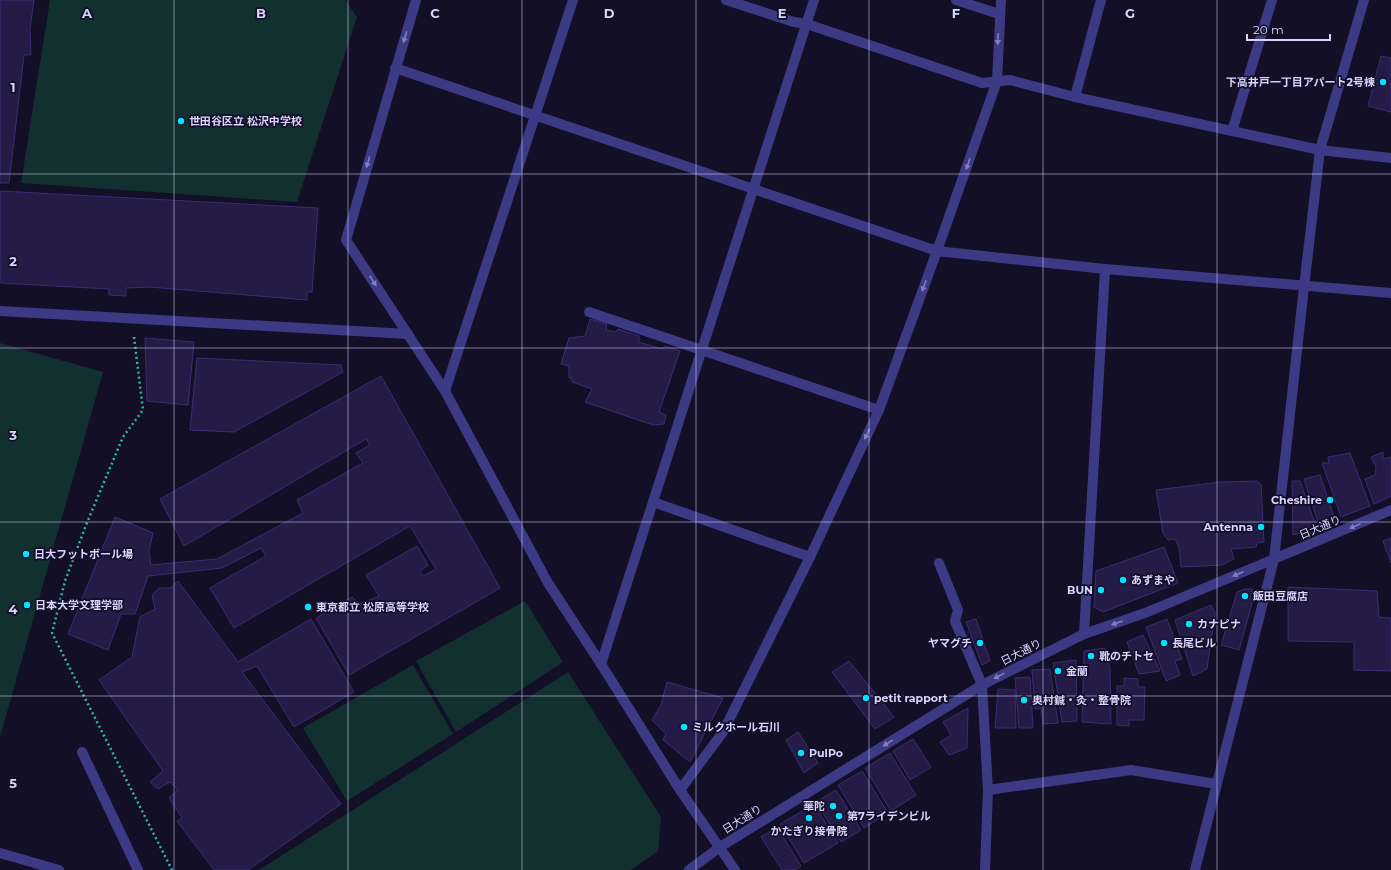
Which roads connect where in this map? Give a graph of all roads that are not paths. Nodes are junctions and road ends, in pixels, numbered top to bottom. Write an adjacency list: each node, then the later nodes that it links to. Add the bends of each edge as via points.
1 (416, 0): 12 (street, one-way to 12)
2 (573, 0): 15 (street)
3 (726, 0): 11 (street)
4 (814, 0): 11 (street)
5 (956, 0): 10 (street)
6 (1001, 0): 10 (street)
7 (1101, 0): 14 (street)
8 (1272, 0): 16 (street)
9 (1364, 0): 17 (street)
10 (999, 14): 13 (street, one-way to 13)
11 (807, 24): 13 (street, via 982,83); 19 (street)
12 (395, 68): 15 (street); 26 (street, one-way to 26, via 346,240)
13 (997, 81): 14 (street, via 1010,80); 20 (street, one-way to 20)
14 (1075, 97): 16 (street)
15 (536, 115): 19 (street); 28 (street)
16 (1232, 131): 17 (street)
17 (1320, 150): 18 (street); 22 (street)
18 (1391, 158)
19 (754, 188): 20 (street); 27 (street)
20 (937, 251): 21 (street); 29 (street, one-way to 29)
21 (1106, 269): 22 (street); 35 (street)
22 (1304, 287): 23 (street); 33 (street)
23 (1391, 293)
24 (0, 311): 26 (street)
25 (589, 312): 27 (street)
26 (408, 334): 28 (street)
27 (702, 350): 29 (street); 30 (street)
28 (445, 390): 36 (street, via 548,583)
29 (879, 410): 32 (street, one-way to 32)
30 (653, 502): 32 (street); 36 (street)
31 (1391, 510): 33 (street, 日大通り, one-way to 33)
32 (810, 557): 40 (street, via 723,732)
33 (1274, 560): 35 (street, 日大通り, one-way to 35, via 1145,613); 39 (street)
34 (939, 563): 37 (street, via 958,610 955,621)
35 (1084, 634): 37 (street, 日大通り, one-way to 37)
36 (601, 664): 40 (street)
37 (982, 685): 41 (street); 42 (street, 日大通り, one-way to 42)
38 (82, 752): 45 (street)
39 (1216, 784): 41 (street, via 1132,770); 49 (street)
40 (680, 790): 42 (street)
41 (988, 790): 48 (street)
42 (720, 847): 46 (street, 日大通り); 47 (street)
43 (0, 853): 44 (street)
44 (59, 870)
45 (138, 870)
46 (690, 870)
47 (735, 870)
48 (985, 870)
49 (1195, 870)

